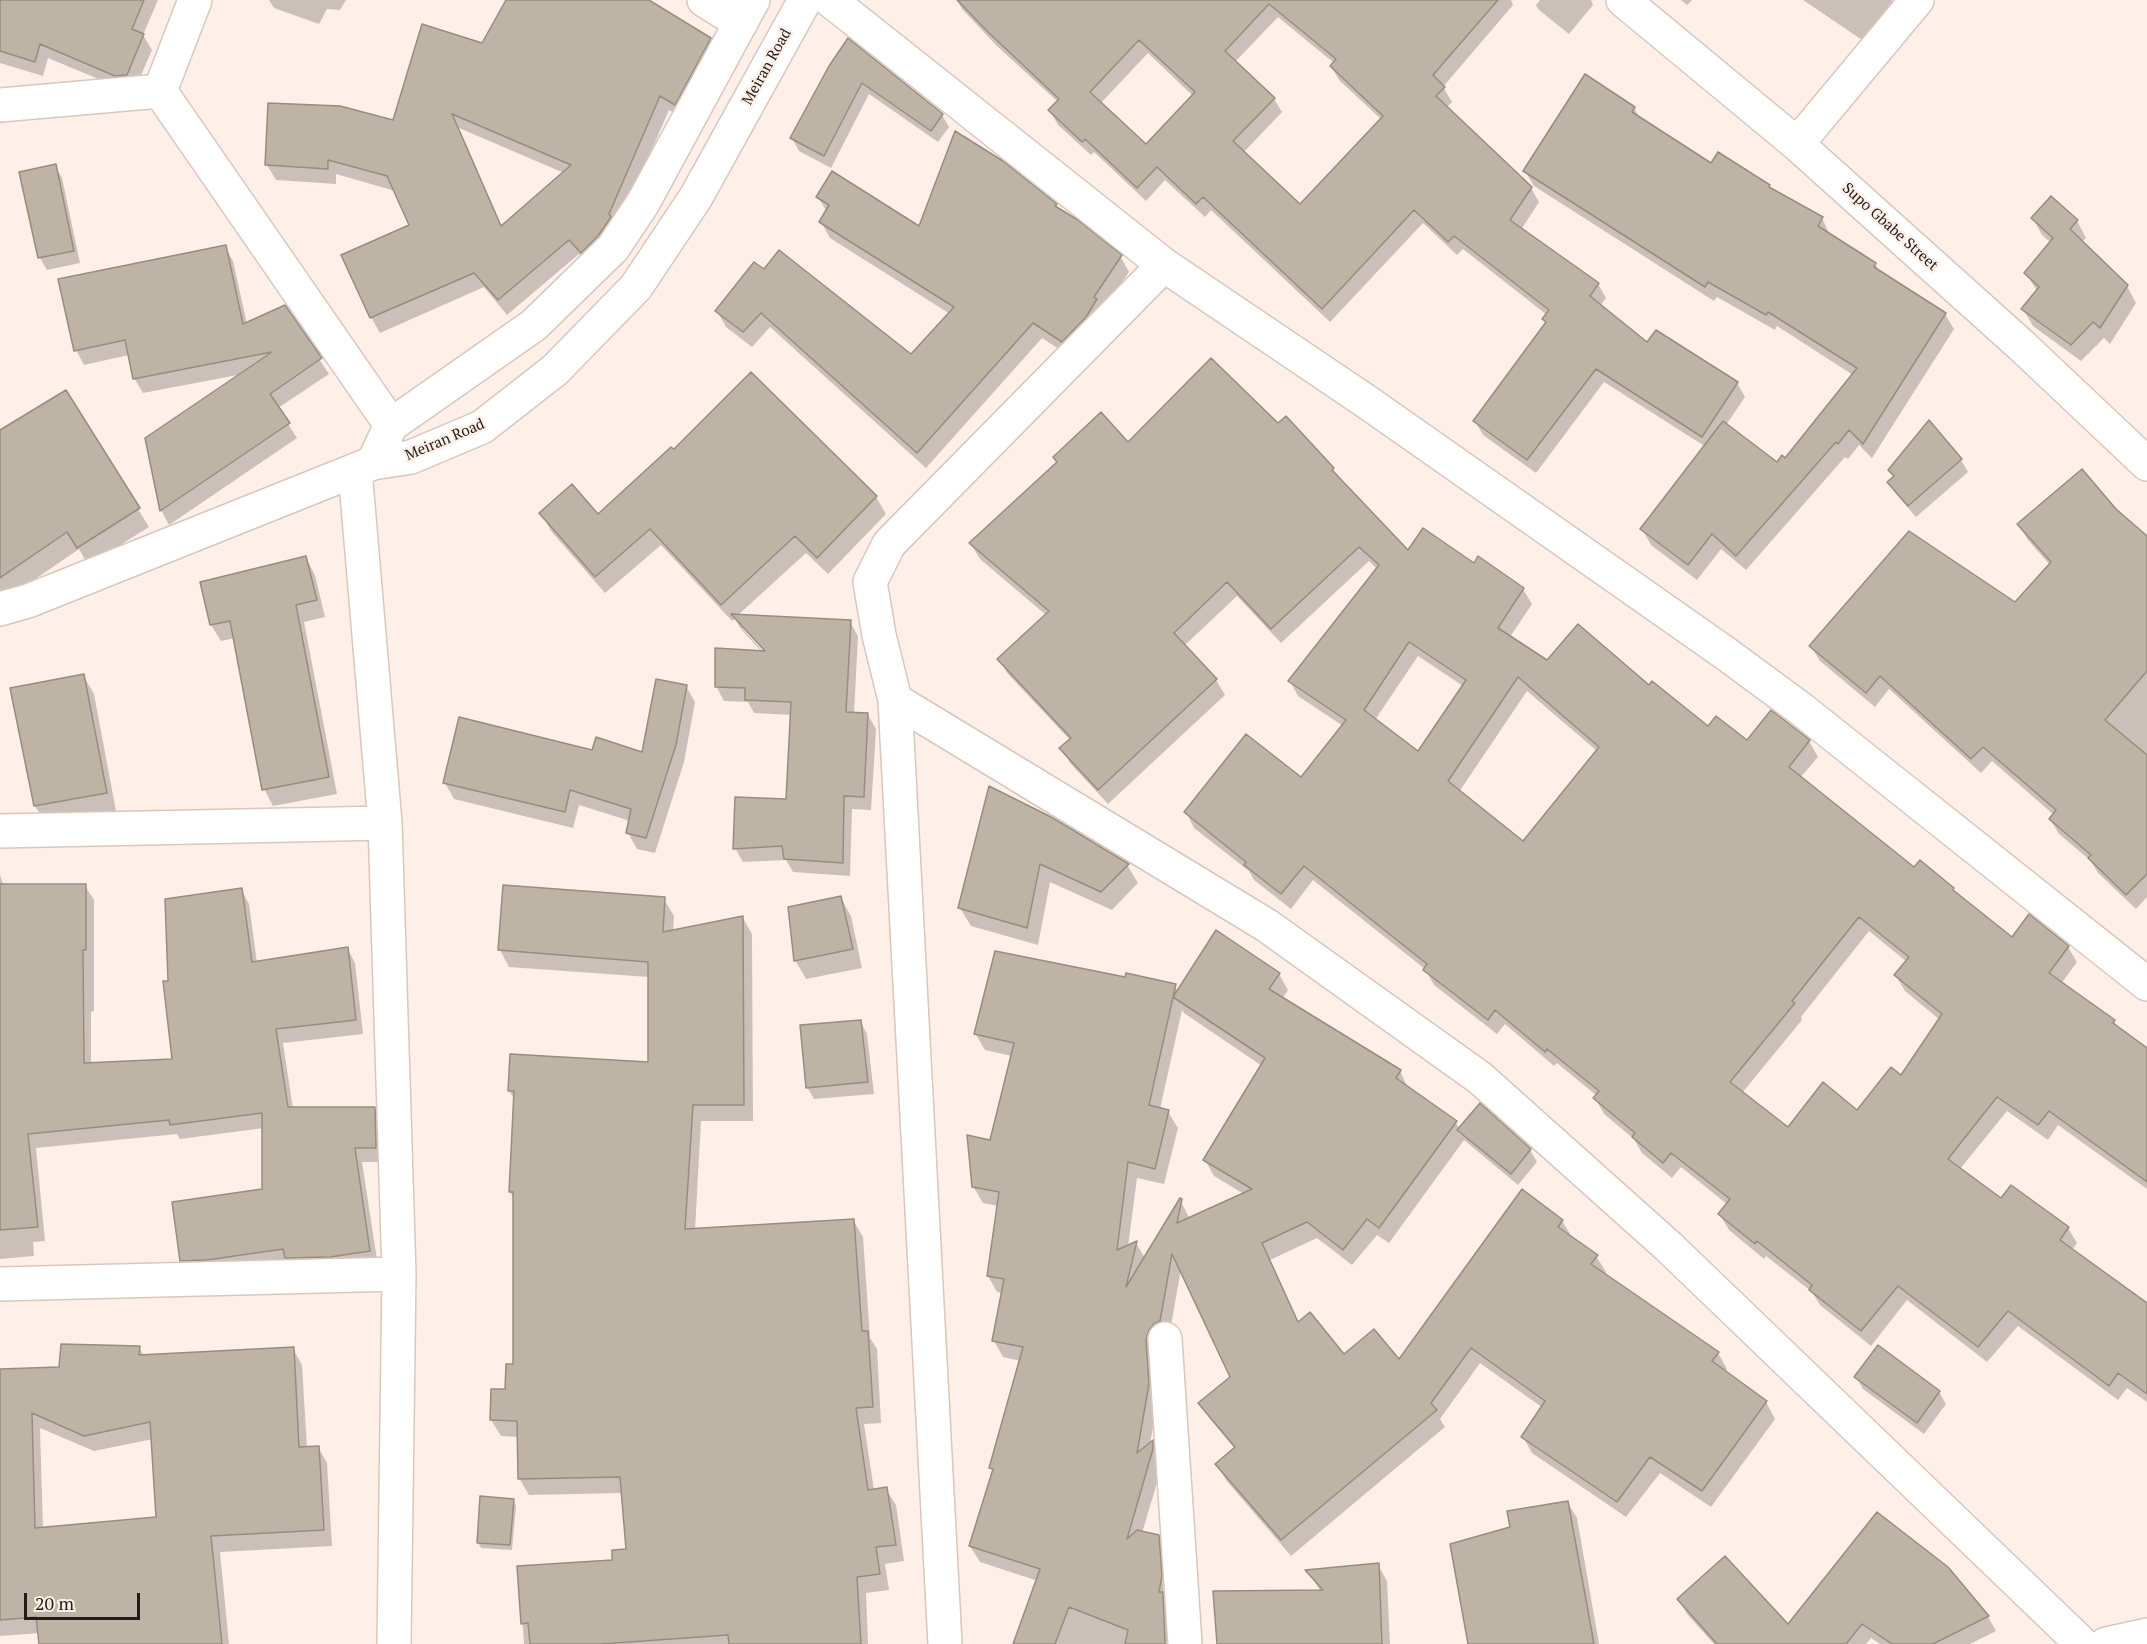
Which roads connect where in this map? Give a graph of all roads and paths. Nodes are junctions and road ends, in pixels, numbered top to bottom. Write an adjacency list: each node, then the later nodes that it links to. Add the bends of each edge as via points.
1 (195, 0): 8 (street)
2 (704, 0): 7 (street)
3 (804, 0): 14 (street, Meiran Road, via 696,197 636,287 555,370 482,427 411,457)
4 (830, 0): 11 (street)
5 (1623, 0): 10 (street, Supo Gbabe Street)
6 (1917, 0): 10 (street)
7 (747, 11): 12 (street, Meiran Road, via 644,203 613,248 534,325)
8 (160, 92): 9 (street); 12 (street)
9 (0, 105)
10 (1797, 144): 13 (street, Supo Gbabe Street)
11 (1164, 265): 16 (street, via 889,544 870,582); 19 (street, via 1725,653)
12 (391, 425): 14 (street, Meiran Road)
13 (2147, 464)
14 (364, 467): 15 (street); 17 (street)
15 (0, 609)
16 (895, 700): 25 (street); 27 (street, via 1266,925 1480,1078 1670,1246)
17 (385, 822): 18 (street); 20 (street)
18 (0, 831)
19 (2147, 984)
20 (399, 1274): 21 (street); 24 (street)
21 (0, 1284)
22 (1165, 1339): 26 (street)
23 (2147, 1635): 28 (street)
24 (394, 1644)
25 (945, 1644)
26 (1185, 1644)
27 (2082, 1644)
28 (2106, 1644)

